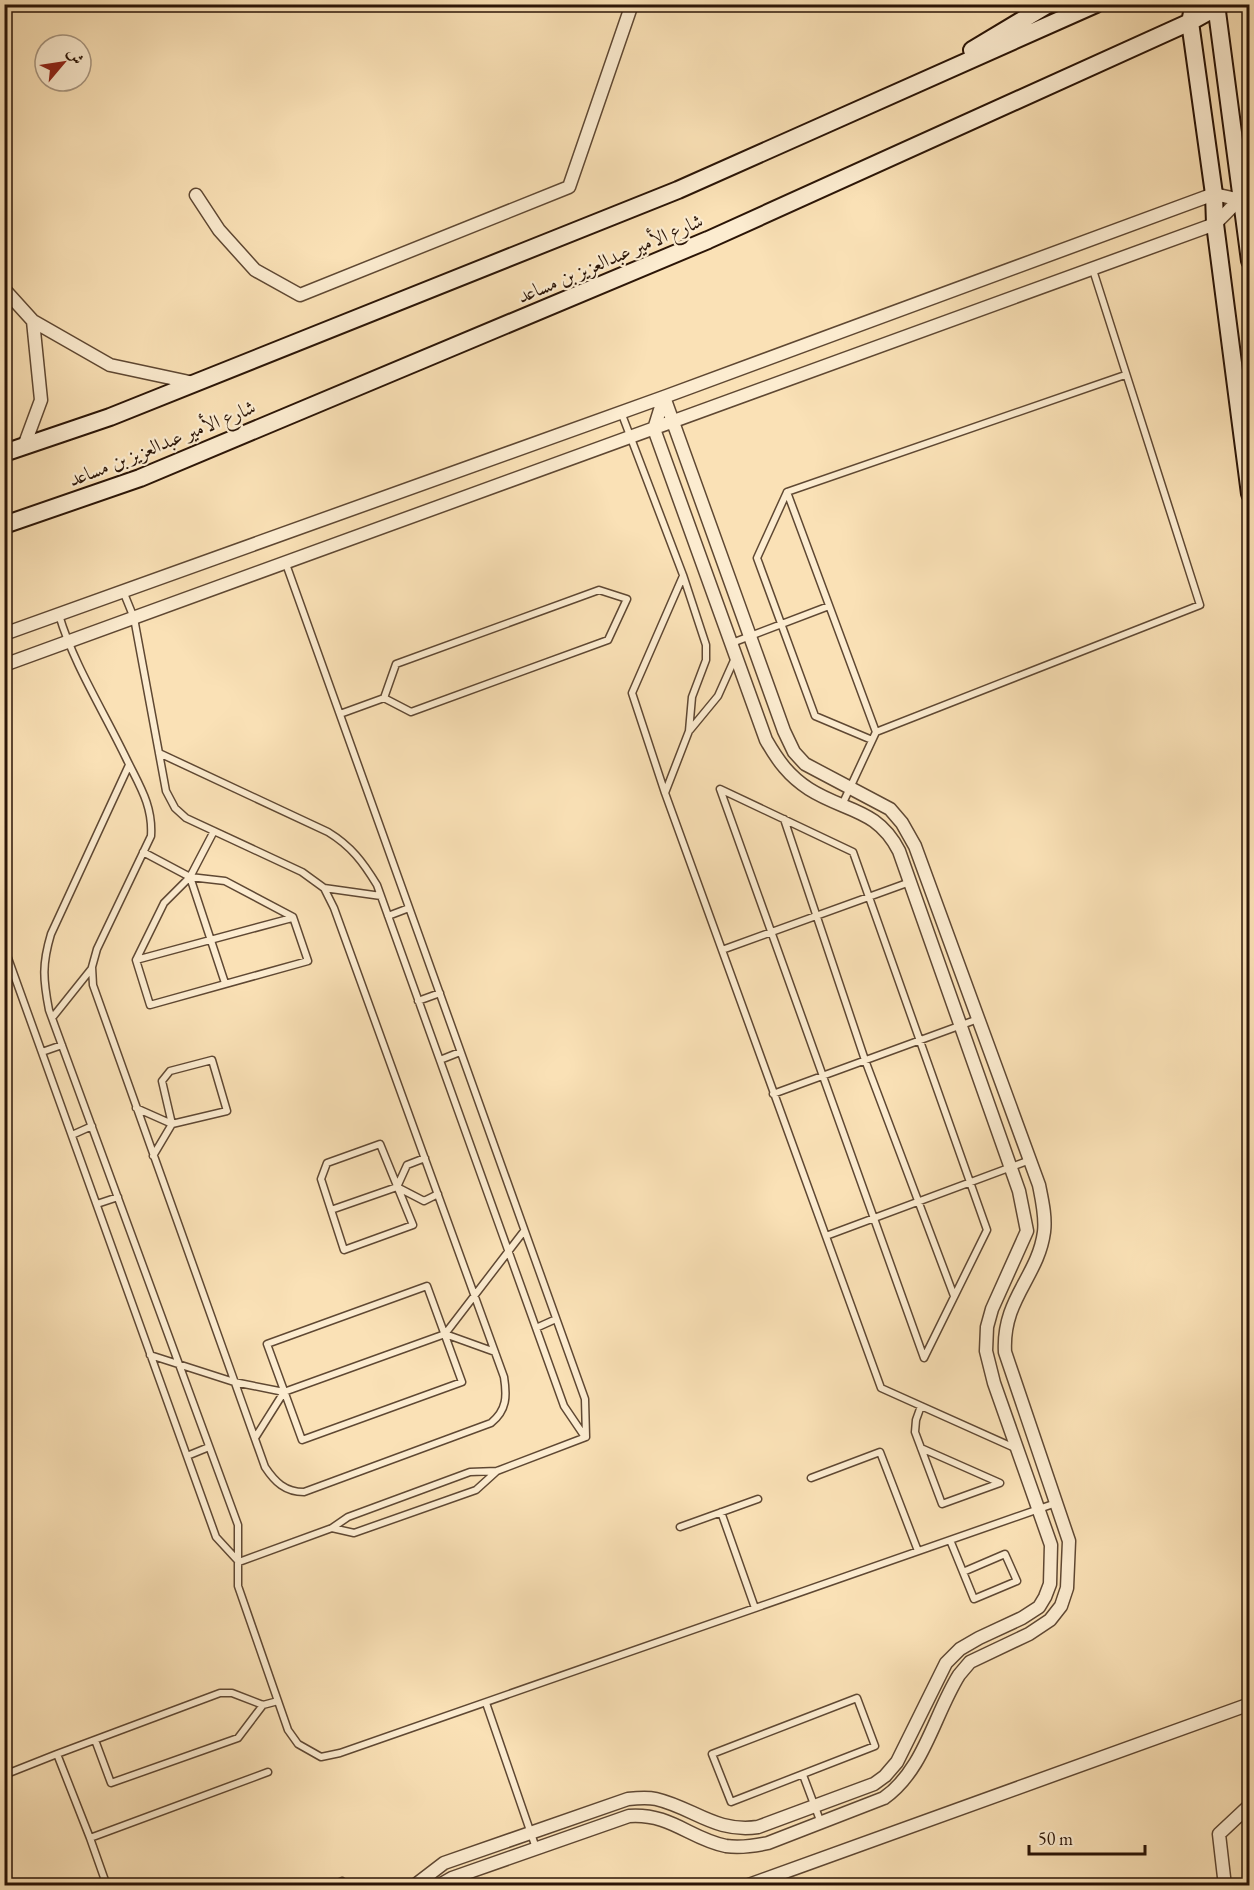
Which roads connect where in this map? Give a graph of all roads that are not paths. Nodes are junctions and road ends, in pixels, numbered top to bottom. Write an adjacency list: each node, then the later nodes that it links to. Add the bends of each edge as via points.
1 (632, 4): 10 (street, via 569,187 300,295 255,270 219,230)
2 (1048, 4): 7 (street)
3 (1096, 4): 7 (street, شارع الأمير عبدالعزيز بن مساعد)
4 (1194, 4): 6 (street)
5 (1218, 5): 6 (street, شارع الأمير عبدالعزيز بن مساعد); 9 (street)
6 (1190, 22): 8 (street); 27 (street, شارع الأمير عبدالعزيز بن مساعد, via 708,240 140,478)
7 (899, 92): 17 (street, شارع الأمير عبدالعزيز بن مساعد, via 678,190)
8 (1214, 194): 9 (street); 11 (street); 18 (street)
9 (1245, 194): 11 (street); 12 (street)
10 (196, 195)
11 (1215, 224): 13 (street); 26 (street)
12 (1250, 261)
13 (1093, 270): 16 (lane); 20 (street)
14 (4, 289): 15 (street)
15 (33, 321): 17 (street, via 110,366); 23 (street, via 41,400)
16 (1125, 375): 25 (lane); 44 (lane, via 1200,605)
17 (194, 383): 23 (street, شارع الأمير عبدالعزيز بن مساعد)
18 (664, 397): 19 (street); 20 (street); 21 (street)
19 (621, 412): 22 (lane); 30 (street)
20 (674, 421): 21 (street); 36 (street)
21 (654, 429): 22 (street); 38 (street)
22 (631, 437): 28 (street); 29 (lane)
23 (24, 447): 24 (street, شارع الأمير عبدالعزيز بن مساعد)
24 (4, 453)
25 (788, 492): 31 (lane); 34 (lane, via 757,558)
26 (1250, 494)
27 (4, 525)
28 (286, 564): 33 (street); 42 (lane)
29 (683, 575): 43 (lane, via 706,645); 49 (lane, via 632,693)
30 (123, 591): 32 (street); 33 (lane)
31 (829, 606): 34 (lane); 44 (lane)
32 (59, 615): 35 (street); 37 (lane)
33 (134, 618): 37 (street); 46 (lane)
34 (782, 624): 36 (lane); 45 (lane, via 815,716)
35 (4, 634)
36 (748, 637): 38 (lane); 48 (street, via 794,752 818,773)
37 (68, 642): 40 (street); 47 (lane)
38 (730, 644): 39 (street)
39 (735, 657): 43 (lane, via 718,696); 50 (street, via 766,740 780,764 811,790)
40 (4, 665)
41 (384, 698): 41 (lane, via 411,712 608,640 627,599 599,590 396,664); 42 (lane)
42 (340, 714): 59 (lane)
43 (689, 731): 49 (lane)
44 (876, 732): 45 (lane)
45 (872, 740): 48 (lane)
46 (159, 753): 52 (lane, via 166,791 175,808 186,818); 57 (lane, via 347,843 363,862)
47 (129, 765): 53 (lane, via 152,818 151,836); 72 (lane, via 43,960 43,981)
48 (849, 788): 50 (lane); 73 (street, via 890,809 915,846)
49 (665, 793): 66 (lane)
50 (842, 804): 55 (street, via 890,833)
51 (783, 819): 58 (lane, via 853,852); 61 (lane); 63 (lane, via 720,789)
52 (214, 831): 54 (lane); 56 (lane, via 303,872)
53 (143, 852): 54 (lane); 68 (lane)
54 (190, 877): 62 (lane, via 225,881); 64 (lane); 67 (lane, via 164,903)
55 (910, 882): 58 (lane); 74 (street)
56 (324, 888): 57 (lane); 88 (lane)
57 (381, 896): 60 (lane)
58 (868, 897): 61 (lane); 75 (lane)
59 (409, 908): 60 (lane); 70 (lane)
60 (387, 916): 71 (lane)
61 (816, 916): 63 (lane); 80 (lane)
62 (292, 917): 64 (lane); 69 (lane, via 308,961)
63 (771, 932): 66 (lane); 81 (lane)
64 (210, 940): 67 (lane); 69 (lane)
65 (4, 946): 77 (lane)
66 (722, 950): 82 (lane)
67 (136, 960): 69 (lane, via 150,1005)
68 (92, 967): 72 (lane); 83 (lane, via 93,985)
69 (225, 983)
70 (440, 993): 71 (lane); 78 (lane)
71 (418, 1001): 79 (lane)
72 (52, 1018): 76 (lane)
73 (978, 1019): 74 (lane); 89 (street)
74 (961, 1025): 75 (lane); 90 (street)
75 (918, 1041): 80 (lane); 91 (lane)
76 (62, 1045): 77 (lane); 85 (lane)
77 (42, 1052): 86 (lane)
78 (460, 1052): 79 (lane); 99 (lane)
79 (440, 1060): 101 (lane)
80 (865, 1060): 81 (lane); 95 (lane)
81 (822, 1076): 82 (lane); 98 (lane)
82 (773, 1094): 100 (lane)
83 (136, 1108): 84 (lane); 87 (lane)
84 (172, 1124): 84 (lane, via 227,1111 212,1060 170,1071 162,1081); 87 (lane)
85 (92, 1126): 86 (lane); 94 (lane)
86 (72, 1135): 96 (lane)
87 (153, 1156): 110 (lane)
88 (424, 1158): 92 (lane, via 407,1165); 93 (lane)
89 (1030, 1161): 90 (lane); 122 (street, via 1039,1185 1044,1232 1007,1317 1005,1352)
90 (1011, 1167): 91 (lane); 117 (street, via 1027,1231 992,1309 986,1351)
91 (970, 1182): 95 (lane); 103 (lane, via 987,1230)
92 (397, 1187): 93 (lane, via 424,1201); 97 (lane); 97 (lane, via 380,1144 327,1163 321,1179); 97 (lane, via 413,1225 344,1250)
93 (438, 1194): 102 (lane)
94 (118, 1197): 96 (lane); 109 (lane)
95 (920, 1201): 98 (lane); 103 (lane)
96 (97, 1204): 108 (lane)
97 (331, 1210)
98 (873, 1218): 100 (lane); 103 (lane, via 924,1358)
99 (525, 1230): 101 (lane); 104 (lane)
100 (826, 1236): 112 (lane, via 881,1388)
101 (508, 1252): 102 (lane); 105 (lane)
102 (474, 1296): 106 (lane); 107 (lane)
103 (954, 1296)
104 (556, 1319): 105 (lane); 113 (lane, via 585,1399)
105 (536, 1328): 113 (lane, via 564,1406)
106 (445, 1334): 107 (lane); 111 (lane); 111 (lane, via 462,1382 302,1440); 111 (lane, via 427,1286 267,1344)
107 (495, 1352): 114 (lane, via 506,1393 500,1416 491,1423 315,1489 293,1492 273,1479)
108 (150, 1355): 109 (lane); 118 (lane)
109 (179, 1364): 110 (lane); 115 (lane)
110 (234, 1382): 111 (lane); 114 (lane)
111 (284, 1392): 114 (lane)
112 (921, 1406): 116 (lane, via 915,1432); 117 (lane)
113 (586, 1437): 119 (lane)
114 (255, 1438)
115 (209, 1447): 118 (lane); 129 (lane, via 238,1525)
116 (921, 1448): 116 (lane, via 942,1504 1000,1483 970,1470)
117 (1018, 1449): 123 (street)
118 (187, 1456): 129 (lane, via 216,1537)
119 (497, 1471): 126 (lane, via 470,1472 348,1517); 126 (lane, via 476,1490 354,1533)
120 (811, 1478): 128 (lane, via 880,1452)
121 (758, 1499): 124 (lane)
122 (1057, 1503): 123 (lane); 143 (street, via 1069,1541 1067,1588 1050,1620 965,1668 949,1691 910,1772 896,1790)
123 (1039, 1509): 127 (lane); 142 (street, via 1051,1545 1052,1564 1050,1584 1039,1607 960,1649 946,1663 897,1762 885,1776 874,1784)
124 (721, 1512): 125 (lane); 131 (lane)
125 (680, 1527)
126 (332, 1528): 129 (lane)
127 (950, 1540): 128 (lane); 130 (lane)
128 (918, 1551): 131 (lane)
129 (239, 1562): 132 (lane, via 238,1586)
130 (963, 1572): 130 (lane, via 974,1599 1017,1581 1005,1554)
131 (755, 1608): 133 (lane)
132 (278, 1701): 133 (lane, via 288,1730 298,1744 321,1757); 135 (lane)
133 (486, 1703): 144 (lane)
134 (1250, 1704): 152 (street)
135 (263, 1705): 136 (lane, via 232,1693 220,1693); 136 (lane, via 238,1738 111,1783)
136 (95, 1740): 137 (lane)
137 (57, 1754): 139 (lane); 145 (lane)
138 (268, 1772): 145 (lane)
139 (4, 1774)
140 (803, 1774): 140 (lane, via 875,1746 857,1698 712,1754 731,1802); 142 (lane)
141 (1250, 1805): 153 (street, via 1219,1834)
142 (815, 1806): 143 (lane); 144 (street, via 742,1829 715,1824 654,1798 628,1798)
143 (821, 1823): 146 (street, via 768,1843 737,1847 660,1819 629,1816)
144 (530, 1832): 146 (lane); 150 (street, via 444,1863)
145 (90, 1838): 147 (lane)
146 (536, 1849): 151 (street)
147 (107, 1886)
148 (331, 1886): 149 (lane, via 342,1881)
149 (343, 1886)
150 (414, 1886)
151 (438, 1886)
152 (746, 1886)
153 (1225, 1886)

